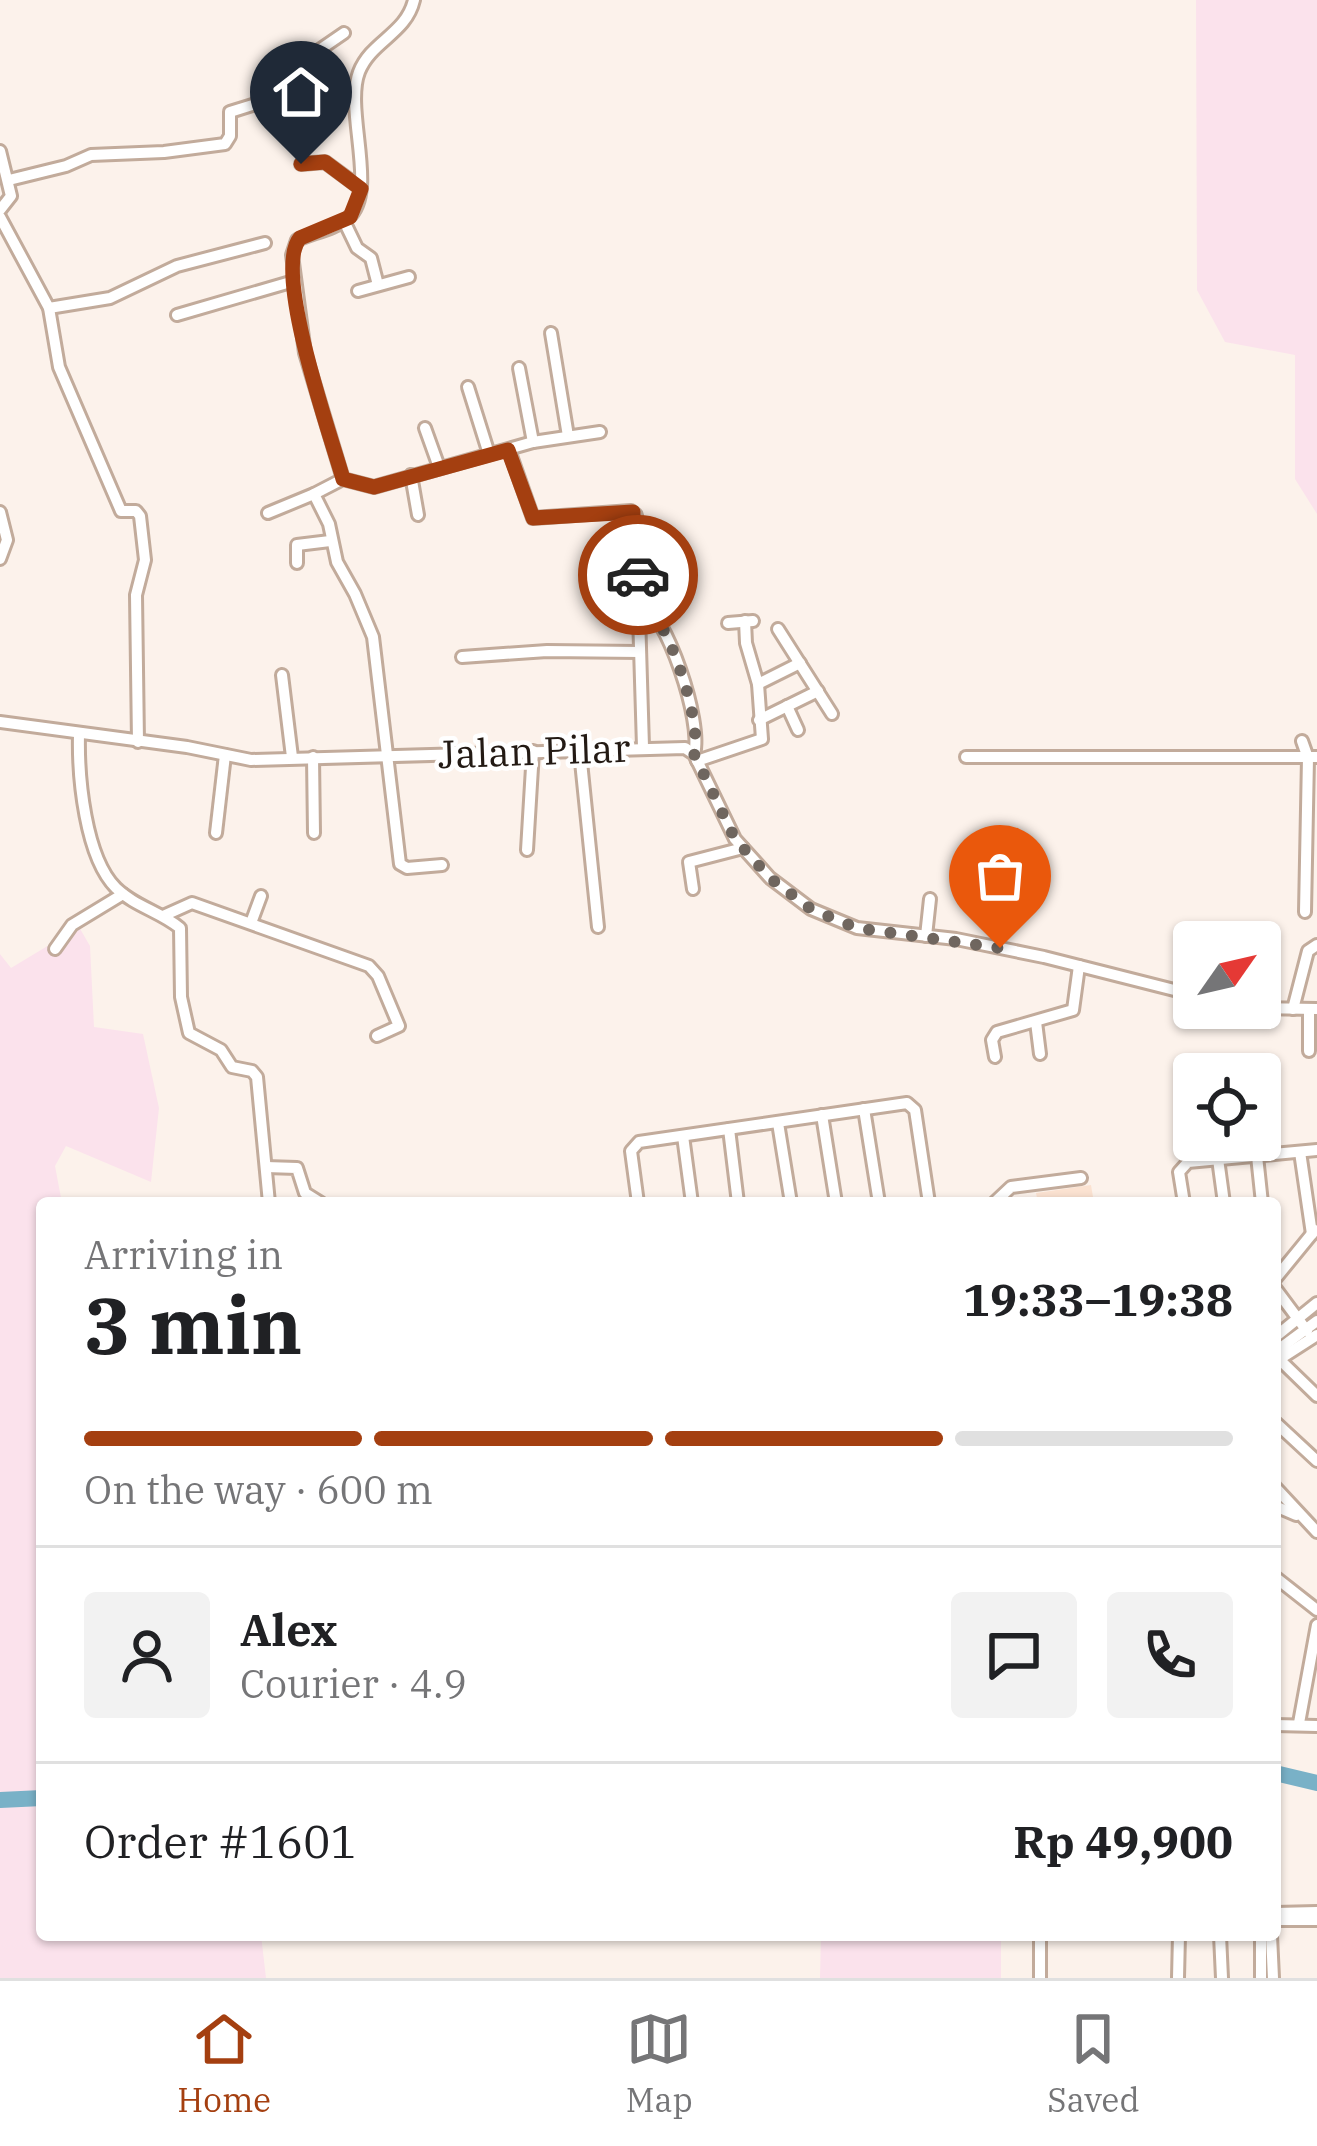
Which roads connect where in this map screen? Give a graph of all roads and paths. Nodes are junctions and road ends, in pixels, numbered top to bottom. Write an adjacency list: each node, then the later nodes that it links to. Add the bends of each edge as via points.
1 (414, 0): 6 (street, via 358,75)
2 (344, 33): 5 (street, via 285,64 262,102 230,112 225,144 91,155)
3 (0, 151): 5 (street)
4 (301, 164): 6 (street, via 325,162)
5 (9, 180): 7 (street, via 10,201)
6 (361, 189): 8 (street)
7 (0, 214): 14 (street)
8 (344, 221): 11 (street, via 297,240); 12 (street, via 371,258)
9 (265, 243): 14 (street, via 177,266 110,298)
10 (409, 277): 12 (street)
11 (294, 281): 15 (street); 27 (street, via 305,353)
12 (378, 285): 13 (street)
13 (358, 291)
14 (49, 308): 51 (street, via 58,368 92,451 122,512 140,516)
15 (177, 315)
16 (551, 333): 21 (street)
17 (519, 368): 22 (street)
18 (468, 387): 24 (street)
19 (425, 428): 25 (street)
20 (600, 431): 21 (street)
21 (568, 436): 22 (street)
22 (533, 442): 23 (street)
23 (508, 450): 24 (street); 35 (street, via 533,518 633,512)
24 (489, 454): 25 (street)
25 (439, 467): 26 (street)
26 (411, 475): 27 (street, via 374,487); 31 (street)
27 (343, 479): 28 (street)
28 (314, 494): 30 (street); 32 (street)
29 (0, 512): 33 (street, via 7,539)
30 (268, 512)
31 (418, 515)
32 (330, 541): 34 (street, via 297,545); 56 (street, via 373,637)
33 (0, 559)
34 (298, 563)
35 (638, 597): 38 (street); 59 (street, via 656,613 681,676)
36 (728, 623): 42 (street, via 749,621 746,644)
37 (778, 629): 40 (street)
38 (640, 652): 39 (street); 52 (street)
39 (462, 657)
40 (800, 663): 42 (street); 43 (street)
41 (282, 674): 57 (street)
42 (763, 681): 46 (street)
43 (818, 691): 44 (street); 45 (street)
44 (787, 706): 46 (street); 48 (street)
45 (832, 714)
46 (759, 720): 59 (street, via 762,739)
47 (0, 722): 49 (street, Jalan Pilar)
48 (797, 730)
49 (79, 735): 51 (street, Jalan Pilar); 68 (street, via 86,818 108,878)
50 (1302, 741): 61 (street)
51 (138, 742): 55 (street, Jalan Pilar)
52 (643, 747): 54 (street, Jalan Pilar); 59 (street, Jalan Pilar, via 686,748)
53 (533, 751): 54 (street, Jalan Pilar); 56 (street, Jalan Pilar); 65 (street)
54 (580, 752): 74 (street)
55 (225, 755): 57 (street, Jalan Pilar); 62 (street)
56 (386, 755): 58 (street, Jalan Pilar); 66 (street, via 400,864)
57 (292, 757): 58 (street, Jalan Pilar)
58 (313, 757): 63 (street)
59 (695, 757): 64 (street)
60 (966, 757): 61 (street)
61 (1312, 758): 71 (street)
62 (216, 832)
63 (314, 833)
64 (743, 848): 67 (street, via 689,862); 75 (street, via 811,909 857,928)
65 (527, 850)
66 (442, 865)
67 (693, 889)
68 (123, 894): 72 (street); 77 (street, via 72,925)
69 (261, 896): 73 (street)
70 (930, 899): 75 (street)
71 (1305, 912)
72 (163, 916): 73 (street, via 192,903); 99 (street, via 182,934 189,1034 257,1077)
73 (251, 923): 84 (street, via 374,970 399,1026)
74 (598, 927)
75 (926, 936): 78 (street)
76 (1317, 946): 81 (street, via 1308,951)
77 (55, 950)
78 (1079, 966): 79 (street); 83 (street, via 1073,1010)
79 (1173, 990)
80 (1281, 1009): 81 (street)
81 (1293, 1009): 82 (street)
82 (1313, 1009): 85 (street)
83 (1036, 1022): 86 (street); 87 (street, via 998,1032)
84 (377, 1036)
85 (1309, 1051)
86 (1040, 1054)
87 (995, 1057)
88 (864, 1109): 89 (street); 108 (street); 109 (street, via 915,1110)
89 (822, 1115): 90 (street); 107 (street)
90 (778, 1123): 91 (street); 106 (street)
91 (729, 1130): 92 (street); 105 (street)
92 (683, 1136): 103 (street, via 633,1146); 104 (street)
93 (1317, 1150): 94 (street)
94 (1300, 1152): 95 (street); 114 (street)
95 (1281, 1154)
96 (1198, 1161): 111 (street, via 1180,1167)
97 (1218, 1161): 112 (street)
98 (1258, 1161): 113 (street)
99 (266, 1167): 101 (street); 102 (street, via 297,1168)
100 (1081, 1178): 110 (street, via 1011,1187)
101 (268, 1197)
102 (311, 1197)
103 (637, 1197)
104 (691, 1197)
105 (736, 1197)
106 (789, 1197)
107 (835, 1197)
108 (878, 1197)
109 (928, 1197)
110 (1000, 1197)
111 (1183, 1197)
112 (1223, 1197)
113 (1261, 1197)
114 (1314, 1231): 115 (street)
115 (1281, 1275)
116 (1281, 1291): 119 (street)
117 (1317, 1303): 119 (street)
118 (1317, 1322): 119 (street)
119 (1308, 1329): 120 (street)
120 (1281, 1354)
121 (1281, 1362): 122 (street)
122 (1317, 1396)
123 (1281, 1428): 124 (street)
124 (1317, 1461)
125 (1281, 1494): 127 (street)
126 (1281, 1508): 127 (street)
127 (1299, 1516): 128 (street)
128 (1317, 1532)
129 (1281, 1581): 130 (street)
130 (1317, 1610)
131 (1317, 1625): 132 (street)
132 (1313, 1666): 133 (street)
133 (1299, 1723): 134 (street); 135 (street)
134 (1281, 1724)
135 (1317, 1726)
136 (1281, 1916): 137 (street)
137 (1317, 1916)
138 (1040, 1941): 143 (street)
139 (1179, 1941): 144 (street)
140 (1220, 1941): 145 (street)
141 (1261, 1941): 146 (street)
142 (1271, 1941): 147 (street)
143 (1040, 1978)
144 (1178, 1978)
145 (1222, 1978)
146 (1261, 1978)
147 (1274, 1978)

